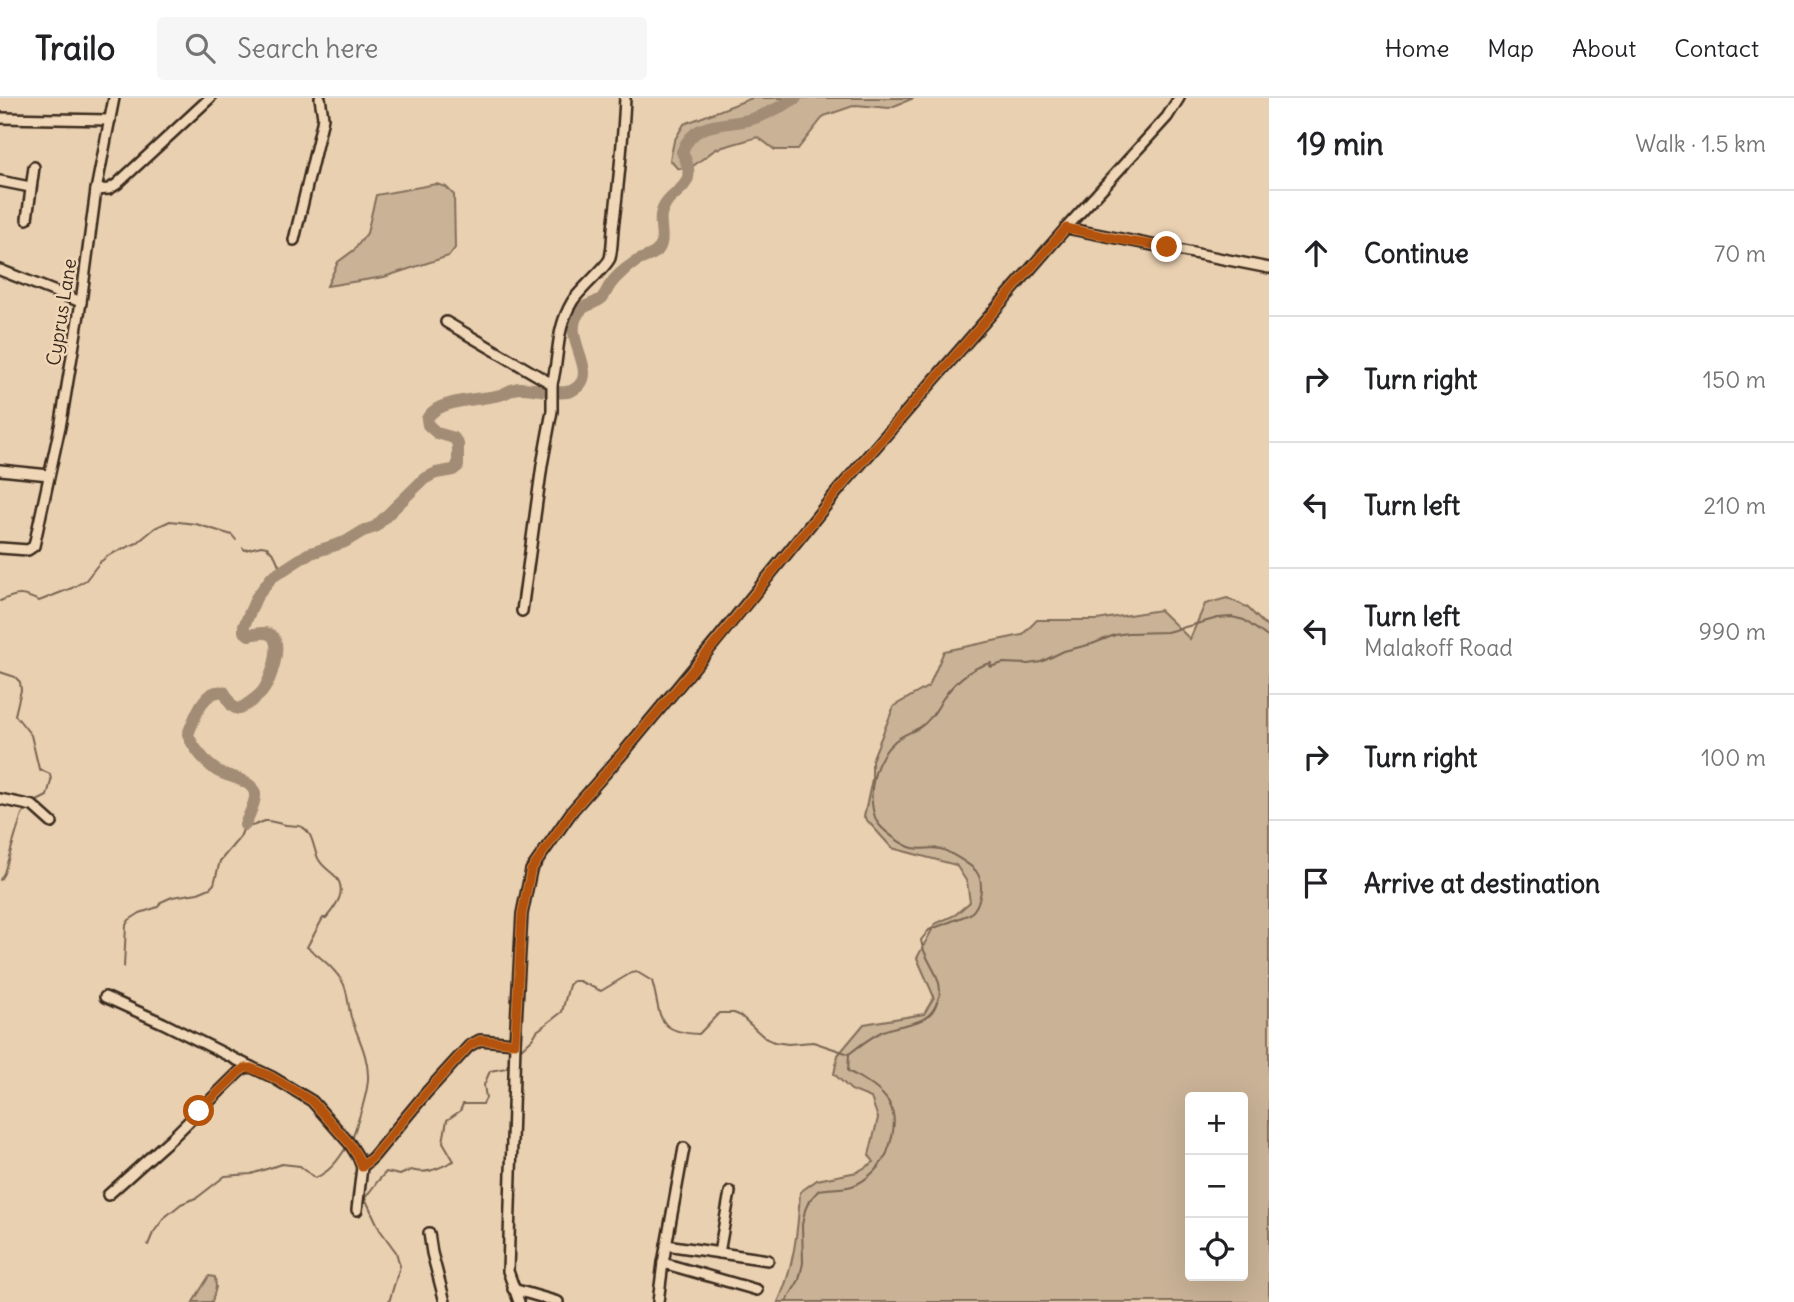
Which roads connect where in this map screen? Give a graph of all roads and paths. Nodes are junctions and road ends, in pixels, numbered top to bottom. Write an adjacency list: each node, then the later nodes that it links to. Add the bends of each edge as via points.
1 (114, 98): 7 (street, Cyprus Lane)
2 (210, 98): 11 (street, via 117,184)
3 (320, 98): 14 (street, via 322,123)
4 (625, 98): 19 (street, via 610,260 573,300 565,317)
5 (1179, 98): 13 (street)
6 (0, 118): 7 (street)
7 (110, 120): 11 (street, Cyprus Lane)
8 (34, 167): 10 (street)
9 (0, 181): 10 (street)
10 (30, 187): 12 (street)
11 (96, 190): 17 (street, Cyprus Lane)
12 (27, 219)
13 (1066, 228): 15 (street); 27 (street, via 840,488 573,810 531,870 522,914)
14 (294, 240)
15 (1269, 268)
16 (0, 270): 17 (street)
17 (81, 302): 21 (street, Cyprus Lane)
18 (446, 322): 19 (street)
19 (552, 384): 23 (street, via 552,411)
20 (0, 470): 21 (street)
21 (49, 475): 22 (street, Cyprus Lane, via 34,546 28,550)
22 (0, 548)
23 (522, 611)
24 (0, 799): 25 (street, via 29,805)
25 (52, 823)
26 (105, 997): 28 (street)
27 (515, 1046): 30 (street, via 480,1040 469,1046); 39 (street, via 508,1272)
28 (251, 1068): 30 (street, via 312,1101 350,1144); 32 (street, via 239,1072)
29 (684, 1148): 35 (street)
30 (362, 1167): 33 (street)
31 (730, 1192): 36 (street)
32 (108, 1195)
33 (358, 1210)
34 (429, 1233): 41 (street)
35 (666, 1245): 36 (street); 38 (street)
36 (719, 1253): 37 (street)
37 (768, 1260)
38 (663, 1263): 40 (street); 44 (street)
39 (513, 1289): 42 (street); 43 (street)
40 (757, 1290)
41 (445, 1302)
42 (519, 1302)
43 (558, 1302)
44 (658, 1302)

